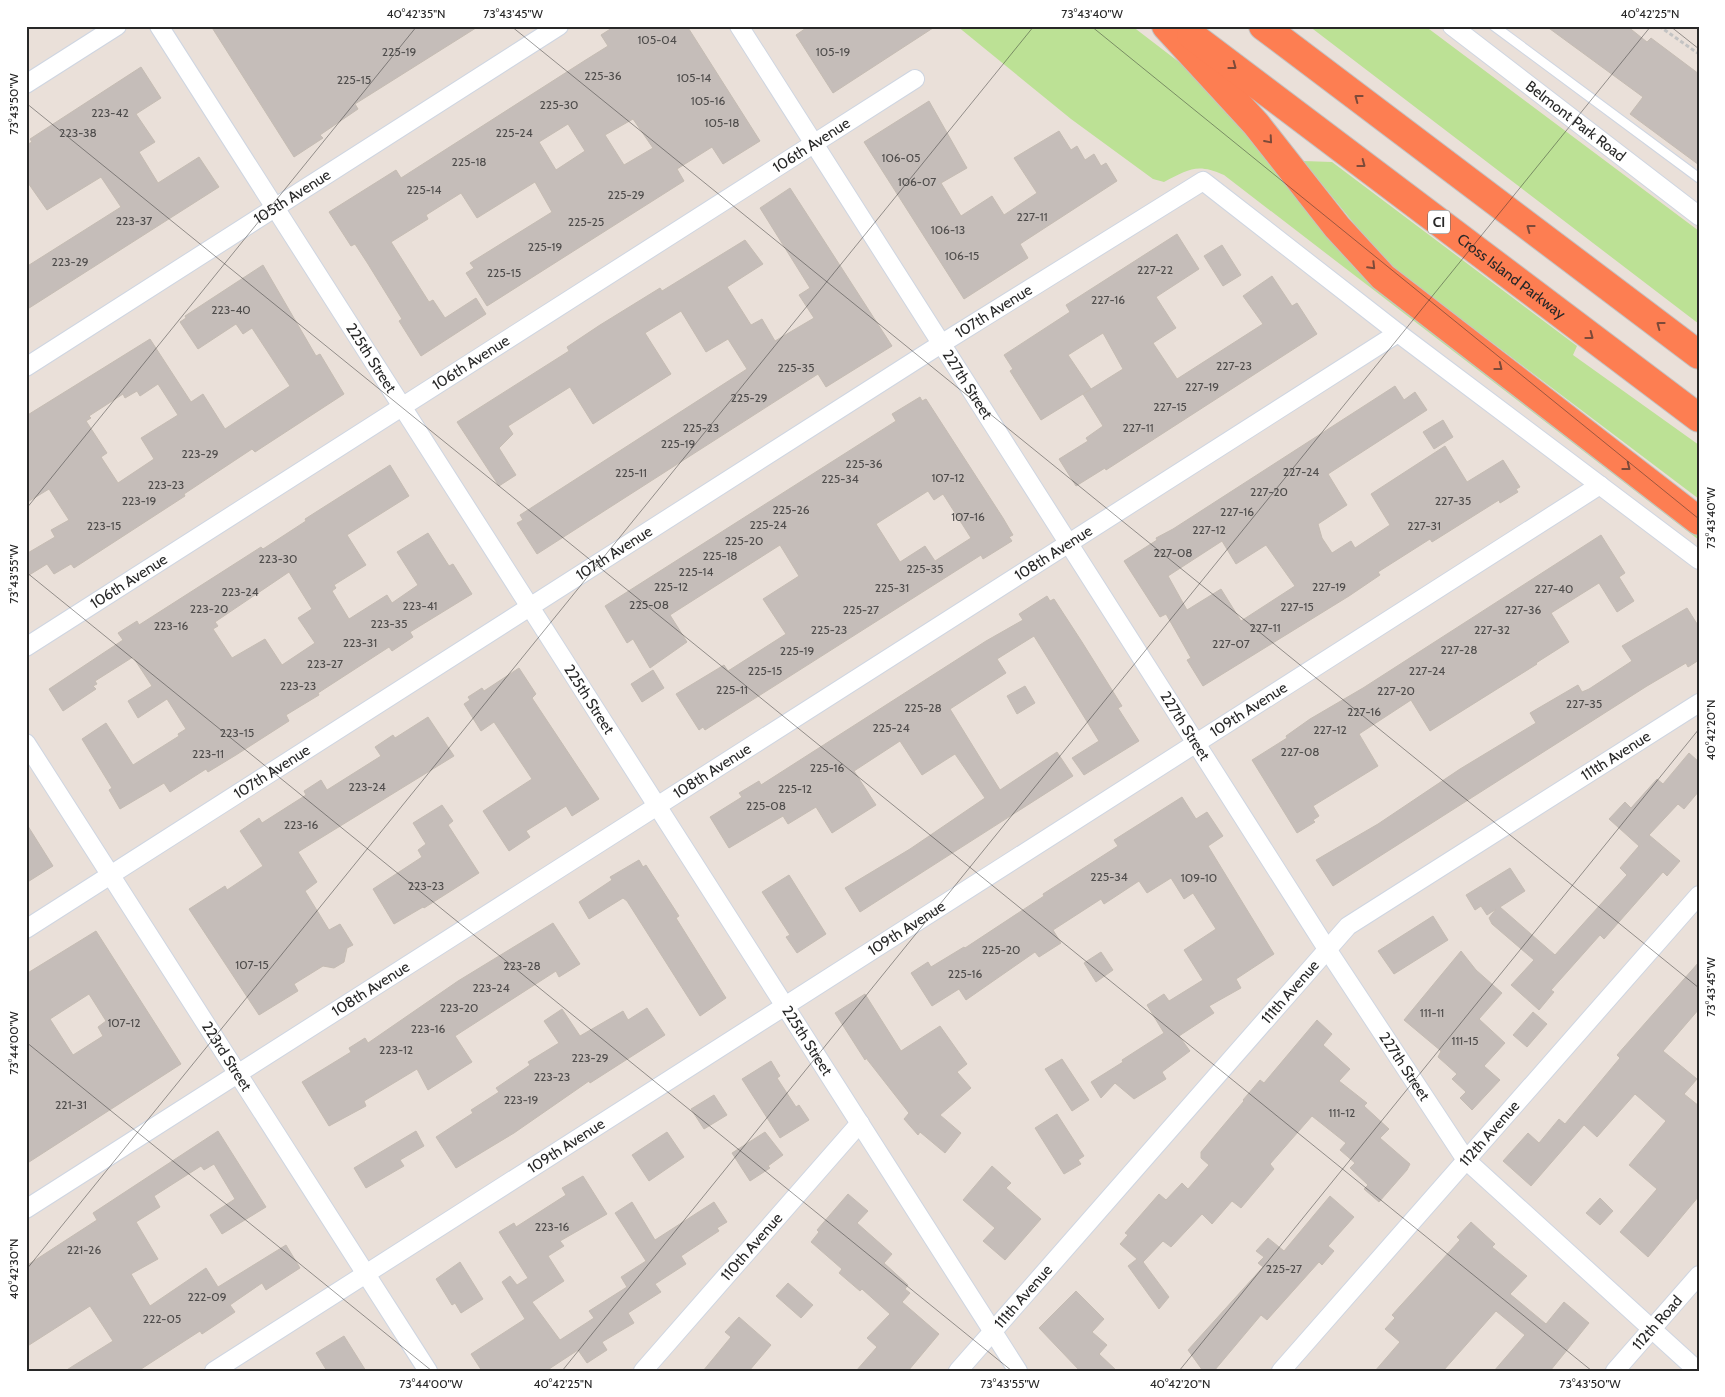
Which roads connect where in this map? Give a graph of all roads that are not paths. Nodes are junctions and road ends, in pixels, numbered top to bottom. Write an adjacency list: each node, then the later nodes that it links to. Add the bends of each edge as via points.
1 (117, 26): 11 (street)
2 (159, 26): 14 (street, 225th Street)
3 (559, 26): 14 (street, 105th Avenue)
4 (738, 26): 12 (street, 227th Street)
5 (1166, 26): 23 (highway, one-way to 23, via 1256,124 1337,227 1383,277)
6 (1180, 26): 21 (highway, Cross Island Parkway / CI, one-way to 21)
7 (1263, 26): 18 (highway, one-way to 7)
8 (1452, 26): 15 (street, Belmont Park Road)
9 (1494, 26): 13 (lane)
10 (915, 79): 12 (street, 106th Avenue)
11 (26, 84)
12 (814, 144): 17 (street, 227th Street); 20 (street, 106th Avenue)
13 (1699, 178)
14 (275, 208): 19 (street, 105th Avenue); 20 (street, 225th Street)
15 (1699, 216)
16 (1398, 333): 17 (street, 107th Avenue, via 1203,181); 22 (street); 24 (street, 108th Avenue)
17 (941, 344): 24 (street, 227th Street); 26 (street, 107th Avenue)
18 (1699, 355)
19 (26, 366)
20 (402, 407): 26 (street, 225th Street); 27 (street, 106th Avenue)
21 (1699, 418)
22 (1600, 485): 25 (street); 30 (street, 109th Avenue)
23 (1699, 521)
24 (1068, 544): 30 (street, 227th Street); 31 (street, 108th Avenue)
25 (1699, 560)
26 (532, 606): 31 (street, 225th Street); 32 (street, 107th Avenue)
27 (26, 646)
28 (1699, 703): 35 (street, 111th Avenue, via 1348,926)
29 (26, 743): 32 (street, 223rd Street)
30 (1196, 743): 35 (street, 227th Street); 36 (street, 109th Avenue)
31 (657, 806): 36 (street, 225th Street); 37 (street, 108th Avenue)
32 (110, 875): 34 (street, 107th Avenue); 37 (street, 223rd Street)
33 (1699, 895): 39 (street, 112th Avenue)
34 (26, 928)
35 (1328, 949): 39 (street, 227th Street); 44 (street, 111th Avenue)
36 (785, 1006): 38 (street, 225th Street); 41 (street, 109th Avenue)
37 (238, 1074): 40 (street, 108th Avenue); 41 (street, 223rd Street)
38 (860, 1123): 44 (street, 225th Street); 47 (street, 110th Avenue)
39 (1466, 1160): 43 (street, 227th Street); 50 (street, 112th Avenue)
40 (26, 1209)
41 (366, 1274): 45 (street, 109th Avenue); 46 (street, 223rd Street)
42 (1699, 1275): 43 (street, 112th Road)
43 (1651, 1330): 51 (street, 112th Road); 52 (street, 227th Street)
44 (993, 1331): 48 (street, 111th Avenue); 49 (street, 225th Street)
45 (214, 1371)
46 (428, 1371)
47 (643, 1371)
48 (958, 1371)
49 (1018, 1371)
50 (1281, 1371)
51 (1615, 1371)
52 (1698, 1371)

